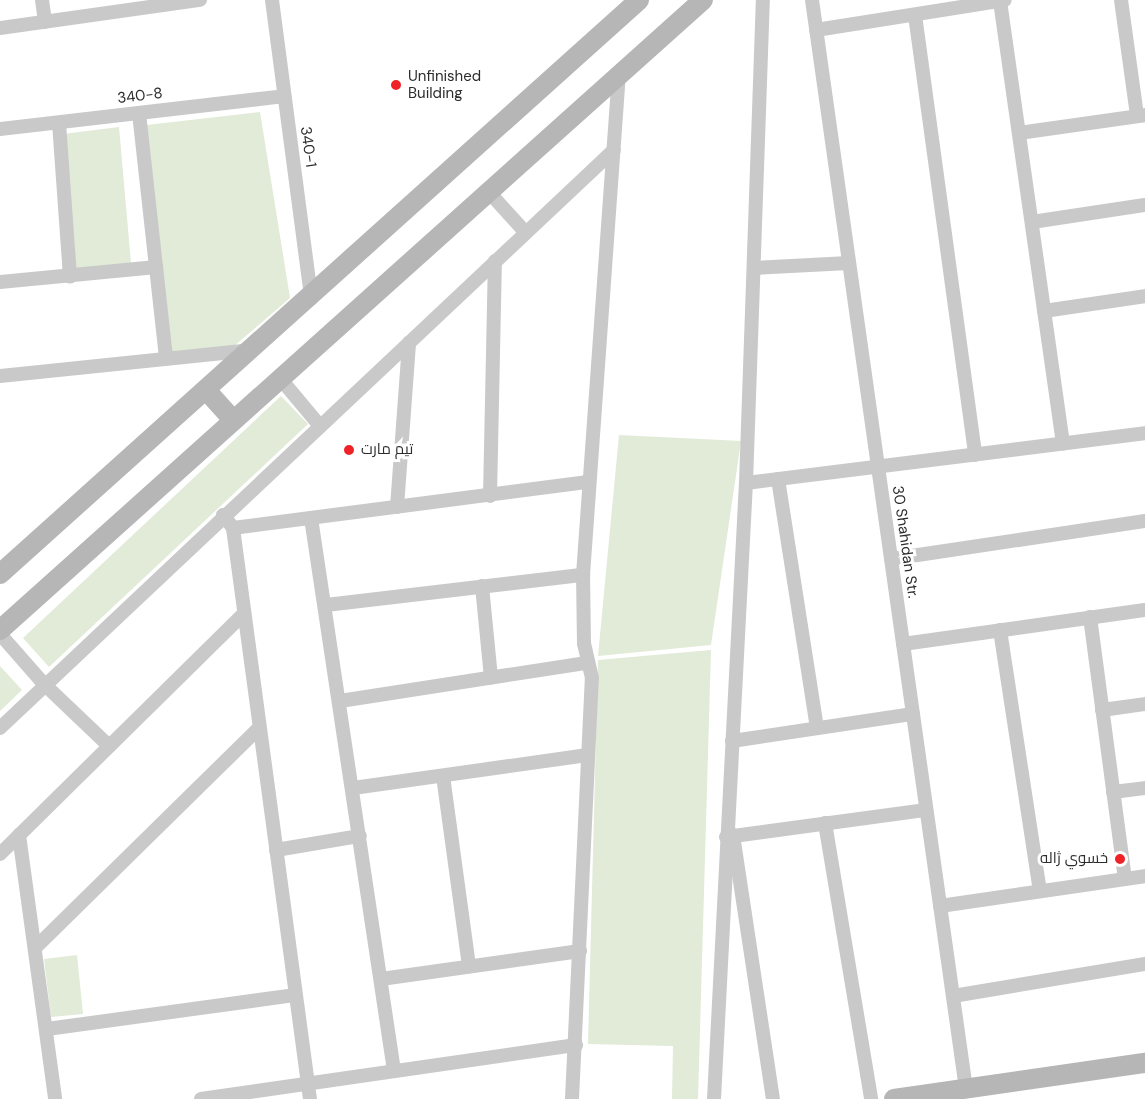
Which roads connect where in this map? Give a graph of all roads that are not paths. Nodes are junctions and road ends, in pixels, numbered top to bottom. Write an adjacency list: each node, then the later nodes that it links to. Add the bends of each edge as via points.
1 (42, 0): 13 (street)
2 (200, 0): 11 (street)
3 (272, 0): 17 (street, 340-1)
4 (639, 0): 35 (main road)
5 (703, 0): 16 (main road)
6 (763, 0): 31 (street)
7 (812, 0): 15 (street, 30 Shahidan Str.)
8 (1005, 0): 10 (street)
9 (1121, 0): 19 (street)
10 (1000, 1): 12 (street); 22 (street)
11 (136, 4): 13 (street)
12 (915, 15): 15 (street); 47 (street)
13 (45, 22): 14 (street)
14 (0, 28)
15 (816, 30): 29 (street, 30 Shahidan Str.)
16 (619, 73): 23 (street); 24 (main road)
17 (284, 96): 18 (street, 340-8); 35 (street, 340-1)
18 (139, 113): 20 (street, 340-8); 30 (street)
19 (1141, 116): 22 (street)
20 (59, 123): 21 (street, 340-8); 32 (street)
21 (0, 129)
22 (1019, 133): 26 (street)
23 (614, 150): 27 (street); 50 (street)
24 (488, 191): 27 (street); 41 (main road)
25 (1145, 205): 26 (street)
26 (1032, 222): 36 (street)
27 (525, 232): 28 (street)
28 (495, 261): 37 (street); 52 (street)
29 (849, 263): 31 (street); 48 (street, 30 Shahidan Str.)
30 (156, 267): 32 (street); 39 (street)
31 (754, 268): 51 (street)
32 (70, 277): 33 (street)
33 (0, 282)
34 (1145, 296): 36 (street)
35 (311, 298): 38 (main road)
36 (1044, 311): 46 (street)
37 (409, 342): 44 (street); 53 (street)
38 (252, 350): 39 (street); 42 (main road)
39 (166, 359): 40 (street)
40 (0, 376)
41 (279, 377): 43 (main road); 44 (street)
42 (207, 391): 43 (main road); 59 (main road)
43 (232, 419): 68 (main road)
44 (320, 426): 54 (street)
45 (1145, 433): 46 (street)
46 (1063, 444): 47 (street)
47 (975, 455): 48 (street)
48 (878, 467): 49 (street); 58 (street, 30 Shahidan Str.)
49 (778, 479): 51 (street); 79 (street)
50 (588, 482): 52 (street); 61 (street)
51 (746, 483): 80 (street)
52 (490, 496): 53 (street)
53 (397, 507): 55 (street)
54 (222, 515): 57 (street); 72 (street)
55 (310, 518): 57 (street); 63 (street)
56 (1145, 521): 58 (street)
57 (233, 528): 65 (street)
58 (891, 559): 69 (street, 30 Shahidan Str.)
59 (9, 560): 60 (main road)
60 (0, 574)
61 (583, 575): 62 (street); 70 (street)
62 (482, 586): 63 (street); 71 (street)
63 (326, 605): 73 (street)
64 (1145, 610): 66 (street)
65 (244, 614): 78 (street); 81 (street)
66 (1090, 617): 67 (street); 75 (street)
67 (1000, 630): 69 (street); 96 (street)
68 (0, 632): 72 (street)
69 (903, 644): 76 (street, 30 Shahidan Str.)
70 (585, 663): 71 (street); 82 (street, via 591,678)
71 (491, 678): 73 (street)
72 (44, 684): 77 (street); 81 (street)
73 (340, 701): 84 (street)
74 (1145, 704): 75 (street)
75 (1102, 710): 86 (street)
76 (913, 714): 79 (street); 87 (street, 30 Shahidan Str.)
77 (0, 728)
78 (259, 728): 92 (street); 98 (street)
79 (817, 728): 80 (street)
80 (732, 741): 91 (street)
81 (109, 746): 89 (street)
82 (588, 755): 83 (street); 99 (street)
83 (443, 776): 84 (street); 101 (street)
84 (353, 788): 90 (street)
85 (1145, 788): 86 (street)
86 (1113, 792): 95 (street)
87 (926, 810): 88 (street); 97 (street, 30 Shahidan Str.)
88 (825, 823): 91 (street); 117 (street)
89 (19, 835): 93 (street); 98 (street)
90 (360, 836): 92 (street); 102 (street)
91 (730, 836): 115 (street); 116 (street)
92 (276, 850): 103 (street)
93 (0, 854)
94 (1145, 876): 95 (street)
95 (1125, 879): 96 (street)
96 (1040, 891): 97 (street)
97 (940, 906): 104 (street, 30 Shahidan Str.)
98 (35, 948): 105 (street)
99 (580, 951): 101 (street); 106 (street)
100 (1145, 964): 104 (street)
101 (469, 966): 102 (street)
102 (381, 979): 108 (street)
103 (296, 996): 105 (street); 109 (street)
104 (953, 996): 110 (street, 30 Shahidan Str.)
105 (47, 1029): 111 (street)
106 (576, 1045): 108 (street); 114 (street)
107 (1145, 1063): 110 (main road)
108 (394, 1071): 109 (street)
109 (308, 1083): 112 (street); 113 (street)
110 (966, 1089): 118 (main road)
111 (55, 1099)
112 (201, 1099)
113 (310, 1099)
114 (572, 1099)
115 (714, 1099)
116 (773, 1099)
117 (871, 1099)
118 (894, 1099)

